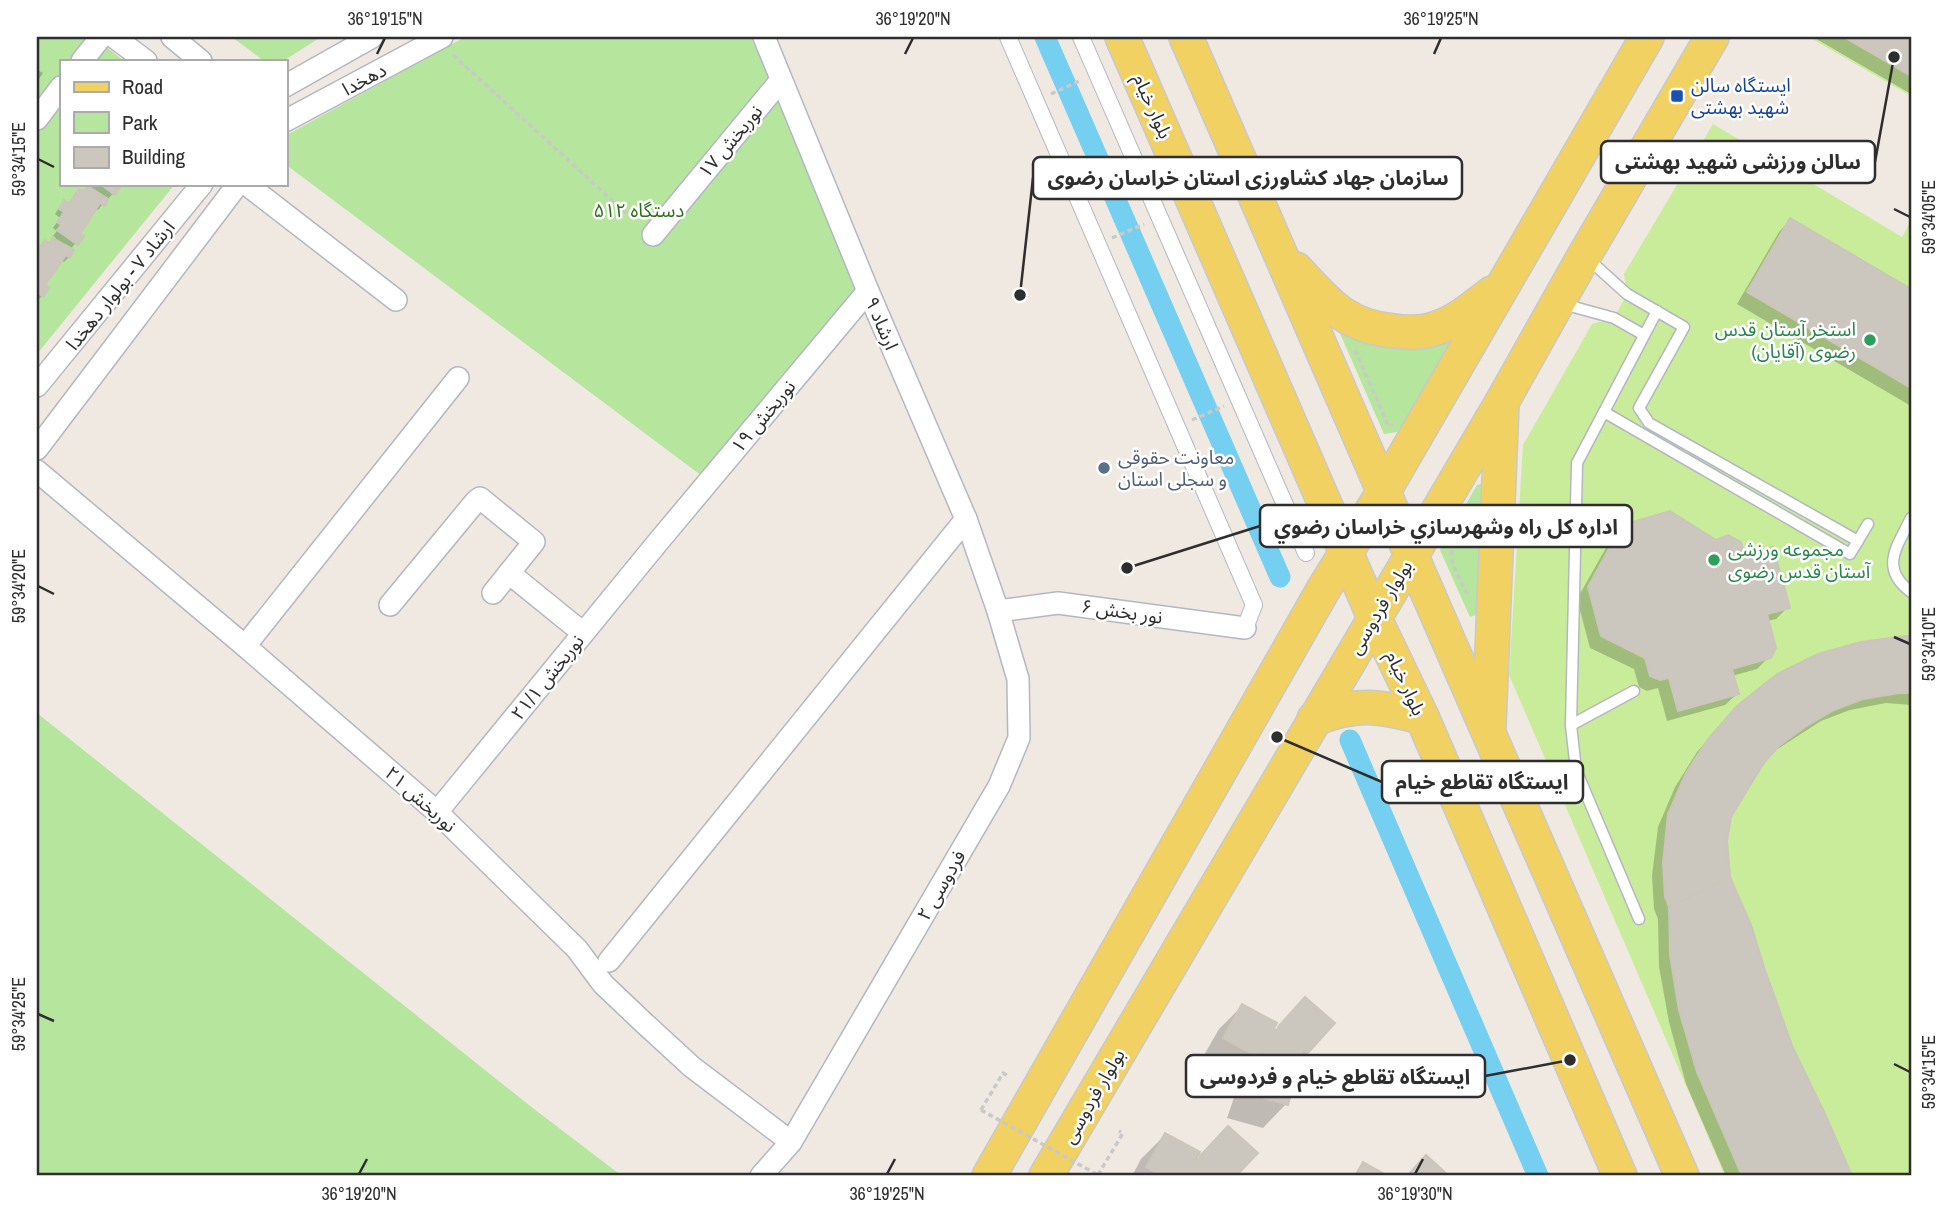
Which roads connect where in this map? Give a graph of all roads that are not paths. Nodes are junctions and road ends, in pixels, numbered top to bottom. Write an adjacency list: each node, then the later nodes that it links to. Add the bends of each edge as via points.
1 (101, 37): 13 (street)
2 (114, 37): 14 (street)
3 (172, 37): 15 (street)
4 (372, 37): 17 (street, دهخدا)
5 (764, 37): 16 (street, ارشاد ۹)
6 (1007, 37): 54 (street, via 1254,605)
7 (1081, 37): 46 (street)
8 (1122, 37): 45 (main road, بلوار خیام)
9 (1186, 37): 25 (main road)
10 (1647, 37): 27 (main road)
11 (1712, 37): 26 (main road, بولوار فردوسی)
12 (440, 38): 20 (street, دهخدا)
13 (83, 60)
14 (145, 60)
15 (200, 60)
16 (781, 80): 24 (street, نوربخش ۱۷); 28 (street, ارشاد ۹)
17 (287, 85)
18 (60, 88): 19 (street)
19 (37, 119)
20 (287, 120)
21 (200, 186): 34 (street, ارشاد ۷ - بولوار دهخدا)
22 (236, 186): 37 (street)
23 (249, 186): 29 (street)
24 (653, 235)
25 (1276, 243): 27 (main road, via 1322,298 1350,320 1380,330 1411,333 1435,329); 39 (main road)
26 (1584, 256): 30 (main road, بولوار فردوسی); 31 (lane, via 1627,294)
27 (1503, 285): 39 (main road)
28 (868, 290): 41 (street, ارشاد ۹); 44 (street, نوربخش ۱۹)
29 (396, 300)
30 (1557, 303): 32 (lane, via 1614,318); 35 (main road, بولوار فردوسی)
31 (1657, 311): 32 (lane); 43 (lane, via 1684,327 1639,408 1649,423)
32 (1644, 335): 36 (lane)
33 (458, 379): 56 (street)
34 (37, 386)
35 (1502, 402): 47 (main road, بولوار فردوسی); 61 (main road)
36 (1604, 412): 43 (lane, via 1850,554); 60 (lane, via 1577,463)
37 (37, 449)
38 (37, 471): 56 (street, نوربخش ۲۱)
39 (1384, 491): 45 (main road); 47 (main road)
40 (1911, 518): 49 (lane, via 1893,555 1892,568)
41 (966, 519): 52 (street, ارشاد ۹); 64 (street)
42 (1868, 524): 43 (lane)
43 (1858, 541)
44 (658, 542): 55 (street, نوربخش ۲۱/۱)
45 (1347, 550): 53 (main road, بلوار خیام); 68 (main road)
46 (1306, 553)
47 (1410, 556): 53 (main road, بولوار فردوسی); 61 (main road)
48 (509, 573): 50 (street); 51 (street, via 534,542 480,498); 55 (street)
49 (1911, 592)
50 (493, 593)
51 (390, 605)
52 (998, 611): 54 (street, نور بخش ۶, via 1058,603); 65 (street, فردوسی ۲, via 1018,679 1019,738 999,786)
53 (1374, 617): 58 (main road, بلوار خیام); 59 (main road, بولوار فردوسی)
54 (1245, 628)
55 (583, 633): 62 (street, نوربخش ۲۱/۱)
56 (245, 646): 62 (street, نوربخش ۲۱)
57 (1634, 691): 60 (lane)
58 (1422, 717): 59 (main road, via 1363,706); 70 (main road, بلوار خیام)
59 (1314, 719): 69 (main road, بولوار فردوسی)
60 (1571, 724): 63 (lane, via 1576,770)
61 (1489, 734): 71 (main road)
62 (437, 812): 65 (street, نوربخش ۲۱, via 577,949 633,1013 692,1067)
63 (1639, 919)
64 (609, 961)
65 (791, 1142): 66 (street, فردوسی ۲); 67 (street, فردوسی ۲)
66 (761, 1176)
67 (781, 1176)
68 (989, 1176)
69 (1046, 1176)
70 (1620, 1176)
71 (1682, 1176)

